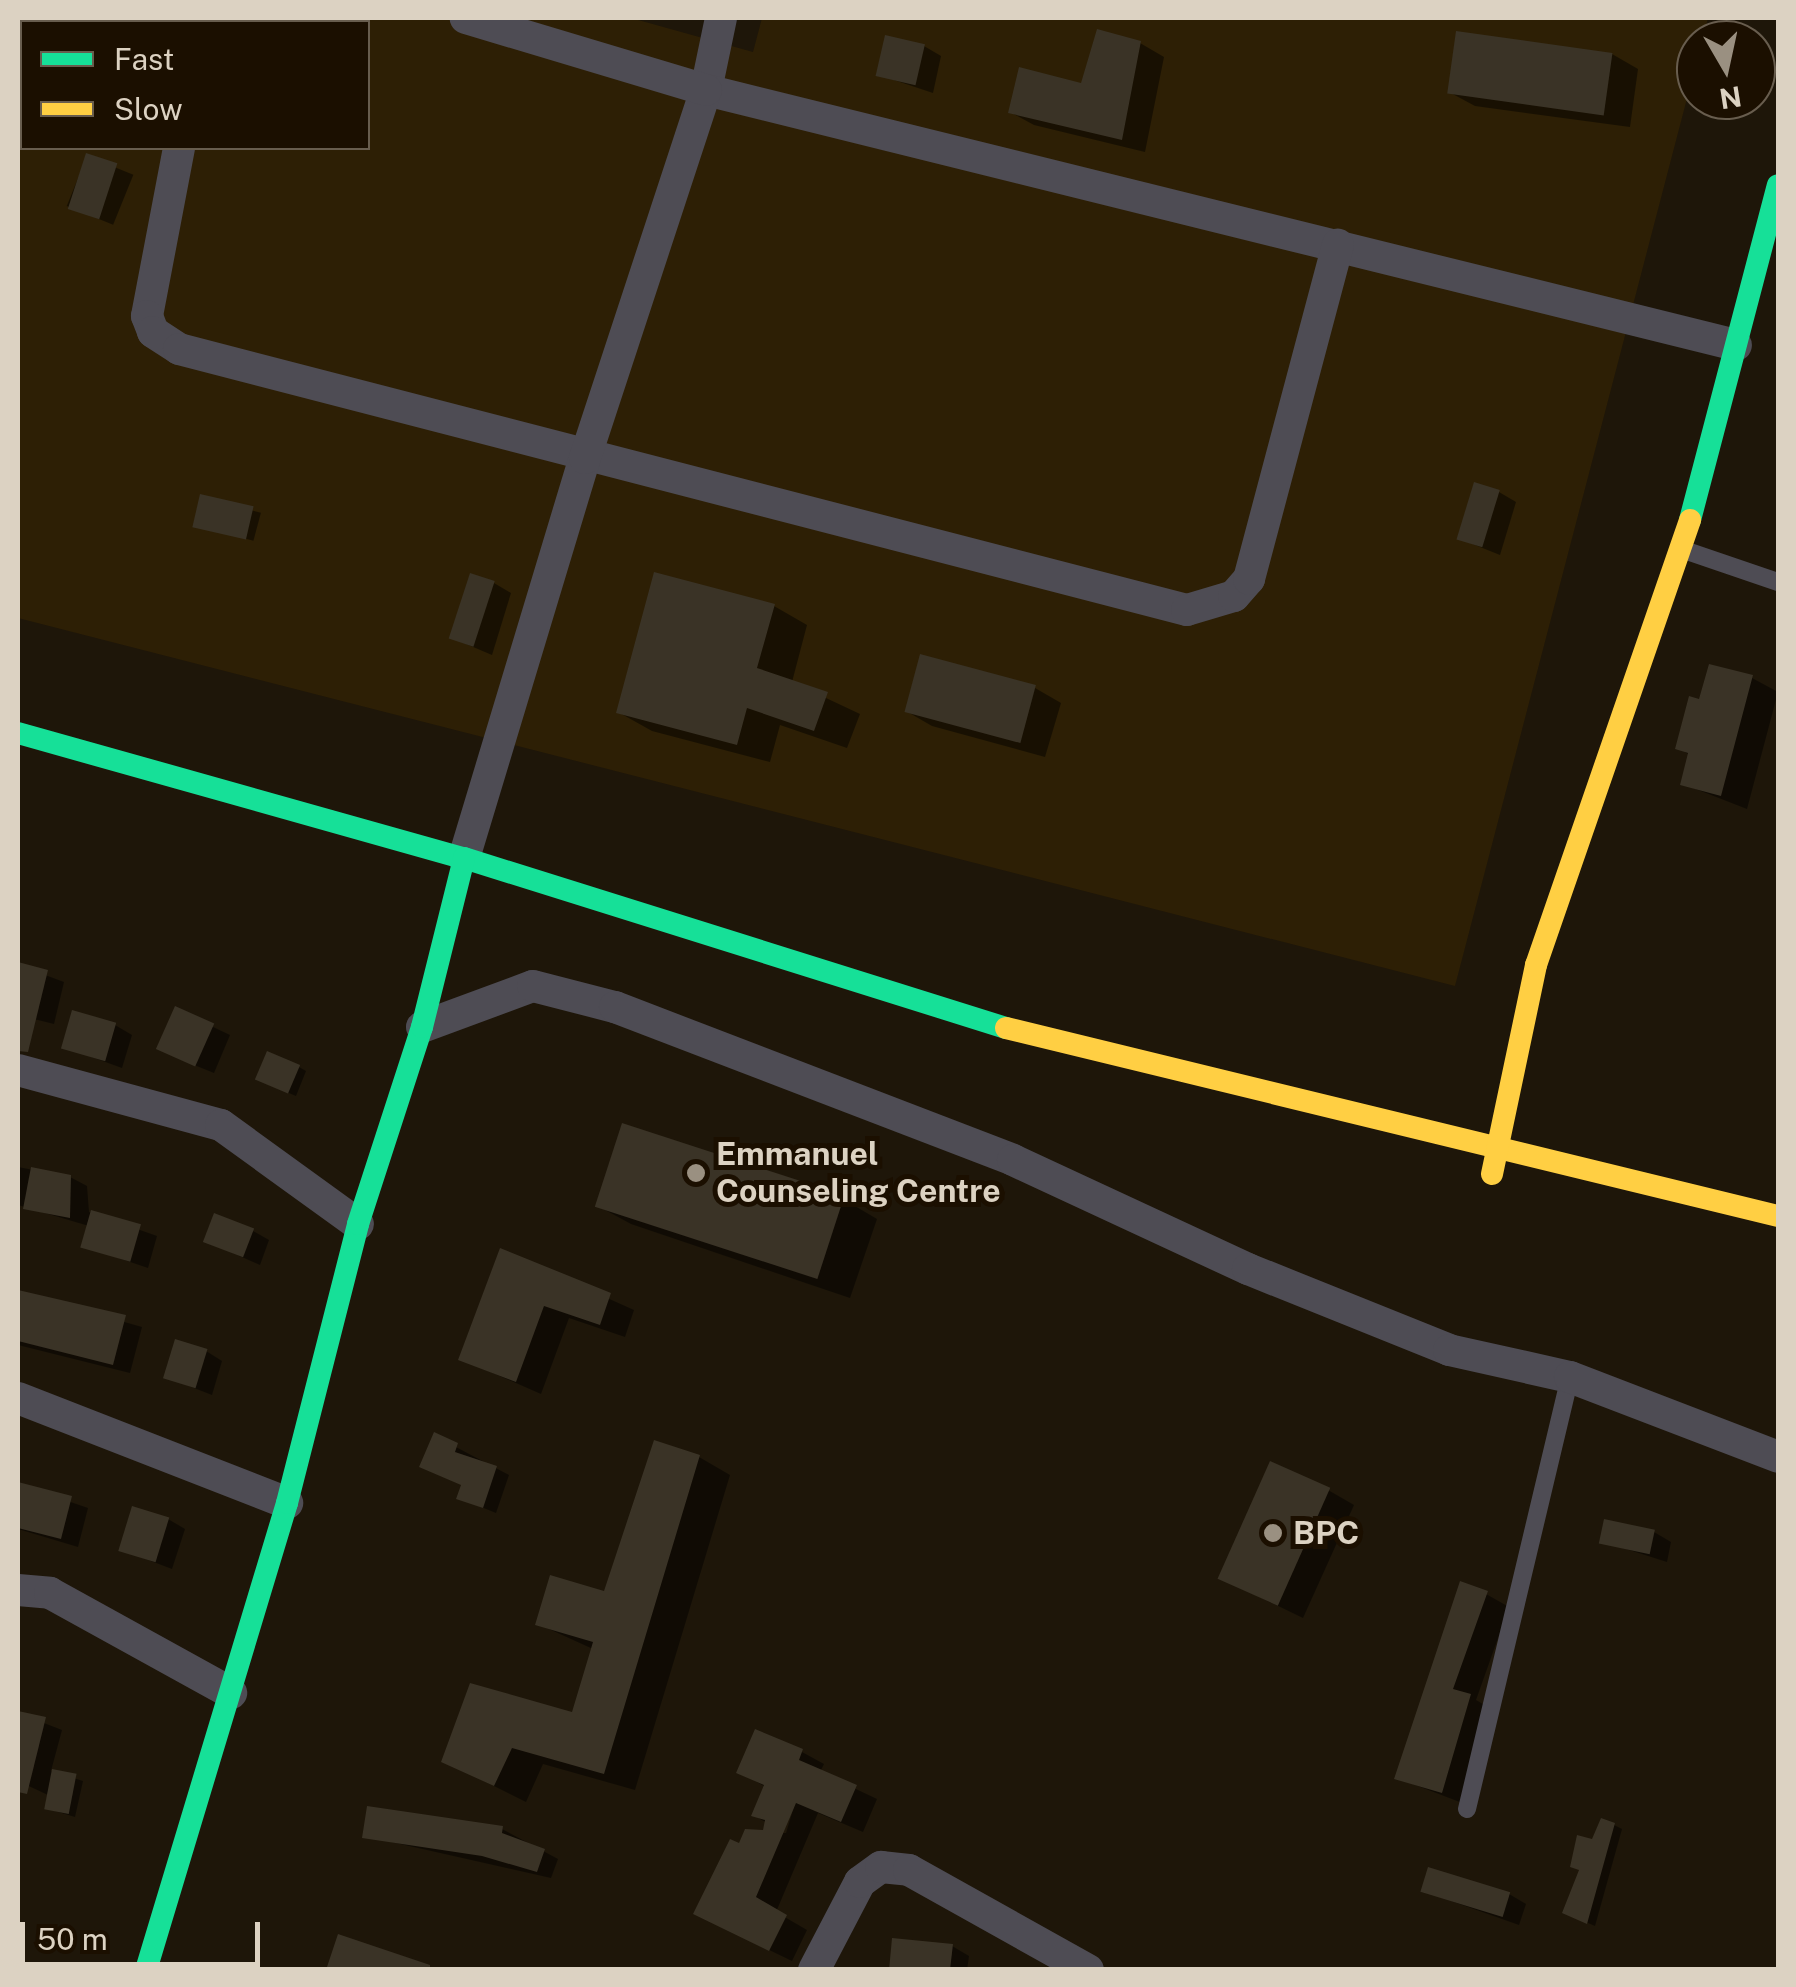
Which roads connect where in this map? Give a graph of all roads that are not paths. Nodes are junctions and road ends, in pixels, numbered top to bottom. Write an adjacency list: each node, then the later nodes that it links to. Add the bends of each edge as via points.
1 (466, 18): 3 (street)
2 (721, 18): 3 (street)
3 (706, 90): 6 (street); 8 (street)
4 (180, 150): 8 (street, via 147,316 164,341)
5 (1778, 185): 7 (street)
6 (1338, 245): 7 (street); 8 (street, via 1249,579 1234,596 1210,607 1146,605)
7 (1736, 346): 9 (street)
8 (584, 458): 12 (street)
9 (1682, 550): 10 (lane); 17 (street, via 1536,965)
10 (1778, 582)
11 (18, 733): 12 (street)
12 (464, 858): 13 (street); 14 (street, via 981,1022)
13 (422, 1026): 21 (street); 23 (street, via 533,986 616,1007 1013,1160 1248,1269 1449,1350)
14 (1148, 1067): 16 (street); 17 (street)
15 (18, 1070): 21 (street, via 221,1124)
16 (1276, 1120)
17 (1496, 1145): 18 (street, via 1501,1179); 20 (street)
18 (1464, 1171)
19 (1616, 1203): 22 (street)
20 (1778, 1216)
21 (358, 1224): 26 (street)
22 (1778, 1227)
23 (1570, 1377): 25 (street); 29 (lane)
24 (18, 1398): 26 (street)
25 (1778, 1457)
26 (287, 1502): 28 (street)
27 (18, 1590): 28 (street, via 50,1594)
28 (230, 1692): 30 (street)
29 (1467, 1808)
30 (146, 1970)
31 (814, 1970): 32 (street, via 860,1882 882,1868 910,1870)
32 (1088, 1970)

